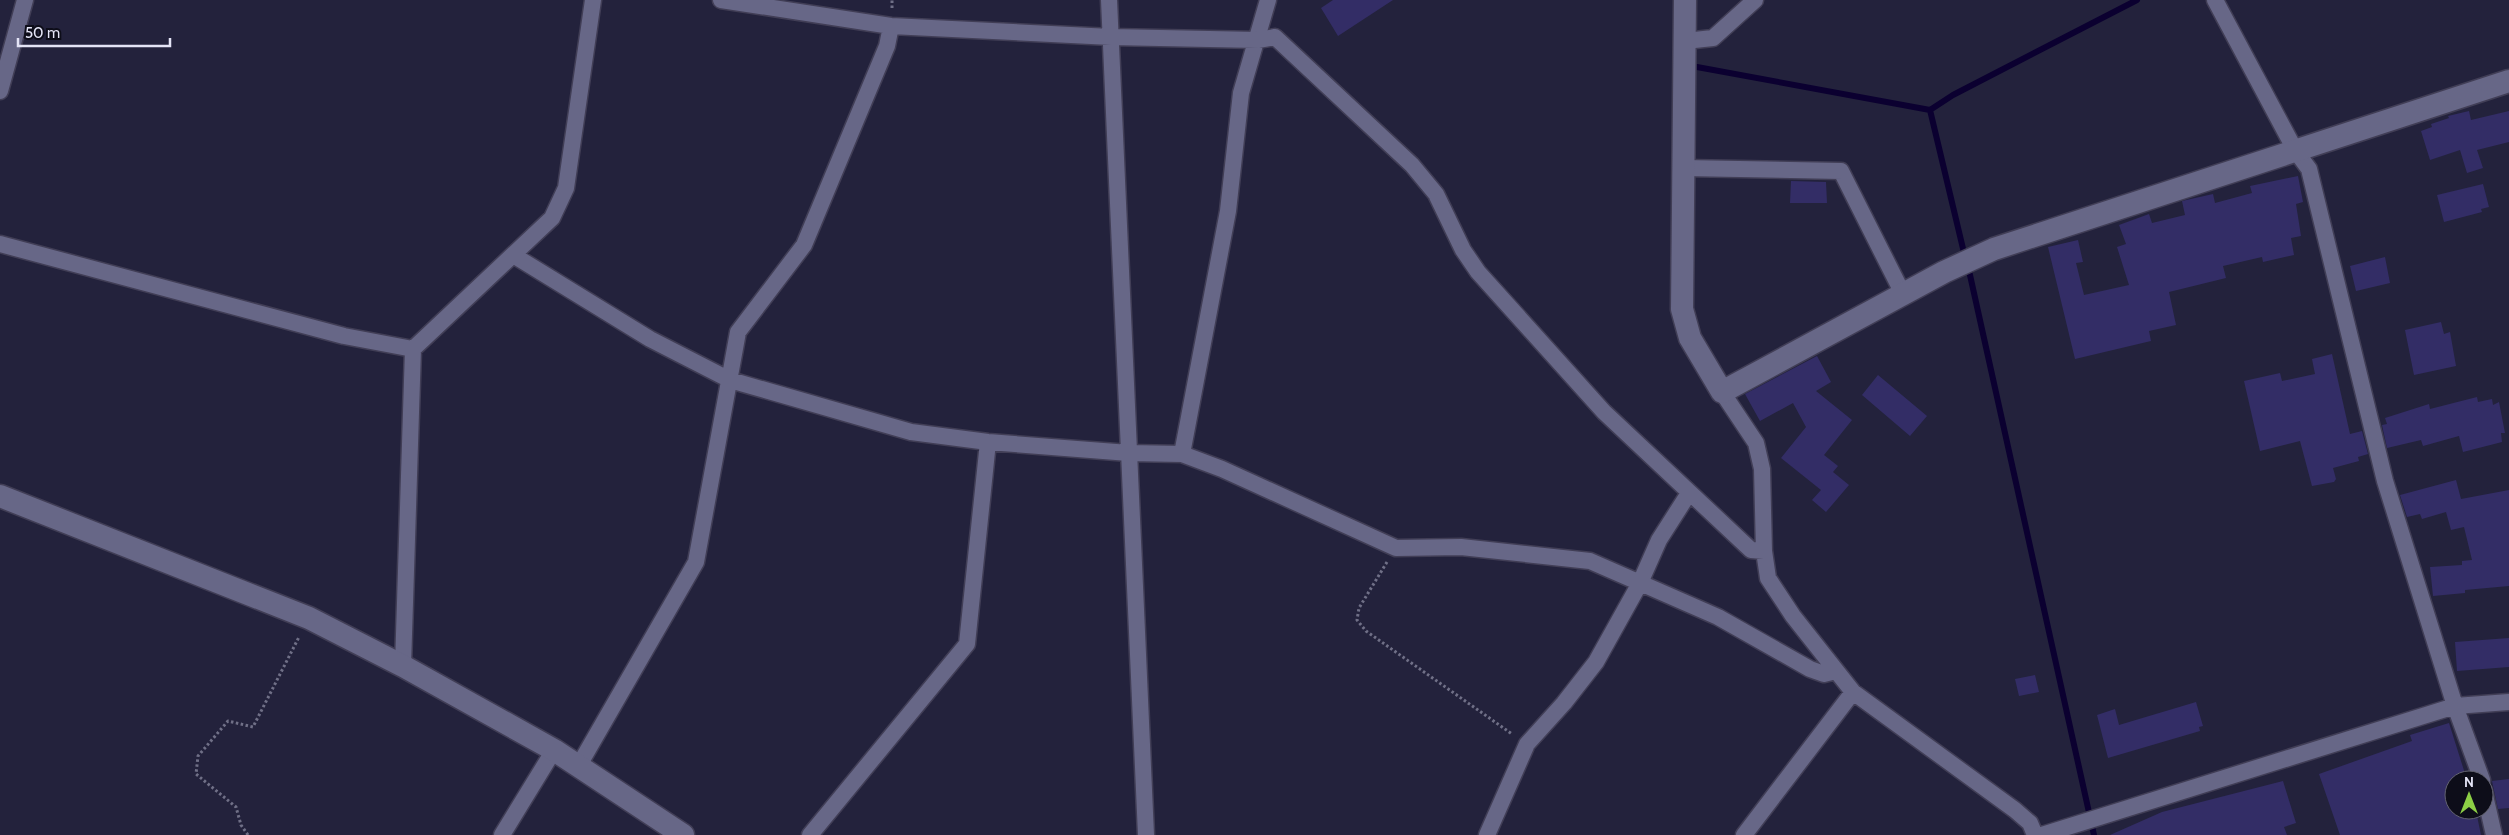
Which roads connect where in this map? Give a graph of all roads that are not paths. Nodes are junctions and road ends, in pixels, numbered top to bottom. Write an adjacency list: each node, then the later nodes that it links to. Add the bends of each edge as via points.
1 (26, 0): 14 (street)
2 (593, 0): 18 (street, via 566,188 552,218)
3 (721, 0): 9 (street)
4 (1109, 0): 10 (street)
5 (1268, 0): 11 (street)
6 (1685, 0): 12 (street)
7 (1755, 0): 12 (street, via 1712,38)
8 (2215, 0): 15 (street)
9 (891, 26): 10 (street); 21 (street, via 887,46 804,245 738,332)
10 (1111, 37): 11 (street); 24 (street)
11 (1258, 40): 25 (street, via 1240,93 1228,211); 26 (street, via 1275,37 1412,165 1436,194 1463,250 1478,272 1604,412)
12 (1685, 41): 16 (street)
13 (2509, 81): 15 (street)
14 (0, 90)
15 (2295, 150): 19 (street, via 1979,256); 34 (street, via 2309,169 2385,481)
16 (1684, 168): 19 (street, via 1841,171); 22 (street, via 1682,309 1690,338)
17 (0, 244): 20 (street, via 344,336)
18 (513, 255): 20 (street); 21 (street, via 650,338)
19 (1903, 294): 22 (street)
20 (413, 349): 30 (street)
21 (730, 380): 23 (street, via 911,432); 36 (street, via 696,562)
22 (1722, 392): 28 (street, via 1756,443 1762,469)
23 (988, 442): 24 (street); 41 (street, via 967,644)
24 (1129, 453): 25 (street); 42 (street)
25 (1182, 454): 29 (street, via 1396,548 1461,546 1590,561)
26 (1689, 493): 28 (street, via 1751,550); 29 (street, via 1659,540)
27 (0, 496): 30 (street, via 309,618)
28 (1764, 551): 31 (street, via 1768,578)
29 (1640, 583): 31 (street, via 1718,618 1810,670 1824,674); 43 (street, via 1596,662 1526,744)
30 (403, 666): 35 (street)
31 (1836, 671): 32 (street)
32 (1853, 692): 44 (street); 45 (street, via 2015,810 2030,824)
33 (2509, 702): 34 (street)
34 (2455, 706): 37 (street); 46 (street)
35 (554, 750): 36 (street); 39 (street)
36 (578, 767): 40 (street)
37 (2478, 770)
38 (2491, 820): 47 (street)
39 (502, 835)
40 (683, 835)
41 (810, 835)
42 (1146, 835)
43 (1487, 835)
44 (1744, 835)
45 (2035, 835)
46 (2042, 835)
47 (2494, 835)

